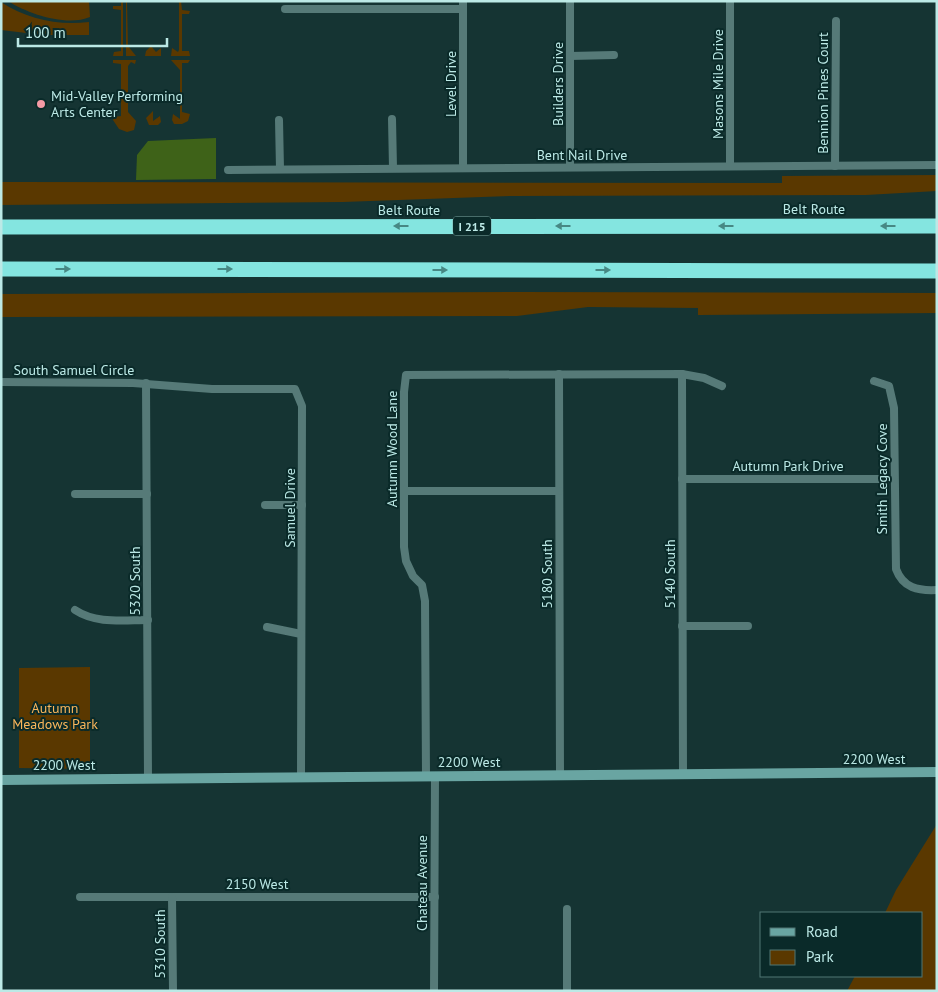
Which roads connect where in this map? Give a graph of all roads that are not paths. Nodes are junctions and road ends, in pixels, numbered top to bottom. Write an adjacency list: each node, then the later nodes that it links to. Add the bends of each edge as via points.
1 (570, 1): 6 (street, Builders Drive)
2 (730, 1): 11 (street, Masons Mile Drive)
3 (463, 5): 4 (street); 15 (street, Level Drive)
4 (285, 9)
5 (836, 21): 12 (street, Bennion Pines Court)
6 (570, 56): 7 (street); 13 (street, Builders Drive)
7 (614, 56)
8 (392, 119): 14 (street)
9 (279, 120): 17 (street)
10 (937, 165): 12 (street, Bent Nail Drive)
11 (730, 166): 12 (street, Bent Nail Drive); 13 (street, Bent Nail Drive)
12 (835, 166)
13 (570, 167): 15 (street, Bent Nail Drive)
14 (393, 168): 15 (street, Bent Nail Drive); 17 (street, Bent Nail Drive)
15 (463, 168)
16 (228, 170): 17 (street, Bent Nail Drive)
17 (280, 170)
18 (937, 226): 19 (highway, Belt Route / I 215, one-way to 19)
19 (1, 228)
20 (1, 269): 21 (highway, one-way to 21)
21 (937, 271)
22 (559, 374): 23 (street, Autumn Wood Lane); 30 (street, 5180 South); 31 (street, Autumn Wood Lane, via 406,375)
23 (682, 374): 27 (street, Autumn Wood Lane); 28 (street, 5140 South)
24 (874, 381): 29 (street, Smith Legacy Cove, via 889,386 893,397)
25 (1, 382): 26 (street, South Samuel Circle)
26 (146, 383): 33 (street, 5320 South); 35 (street, Samuel Drive, via 212,389 295,389 302,406)
27 (722, 386)
28 (682, 479): 29 (street, Autumn Park Drive); 39 (street, 5140 South)
29 (894, 479): 36 (street, Smith Legacy Cove, via 895,564 898,575 906,585 921,590)
30 (559, 491): 31 (street); 45 (street, 5180 South)
31 (404, 492): 46 (street, Autumn Wood Lane, via 406,561 422,585 425,601)
32 (75, 494): 33 (street)
33 (147, 494): 38 (street, 5320 South)
34 (265, 505): 35 (street)
35 (302, 505): 42 (street, Samuel Drive)
36 (937, 590)
37 (75, 610): 38 (street, via 97,620)
38 (148, 620): 48 (street, 5320 South)
39 (682, 626): 40 (street); 44 (street, 5140 South)
40 (748, 626)
41 (267, 627): 42 (street)
42 (301, 634): 47 (street, Samuel Drive)
43 (937, 772): 44 (street, 2200 West)
44 (683, 774): 45 (street, 2200 West)
45 (560, 775): 46 (street, 2200 West)
46 (430, 776): 47 (street, 2200 West); 52 (street, Chateau Avenue)
47 (301, 777): 48 (street, 2200 West)
48 (148, 778): 49 (street, 2200 West)
49 (1, 780)
50 (172, 896): 51 (street, 2150 West); 52 (street, 2150 West); 54 (street, 5310 South)
51 (80, 897)
52 (435, 897): 55 (street, Chateau Avenue)
53 (567, 909): 56 (street)
54 (173, 991)
55 (434, 991)
56 (567, 991)

